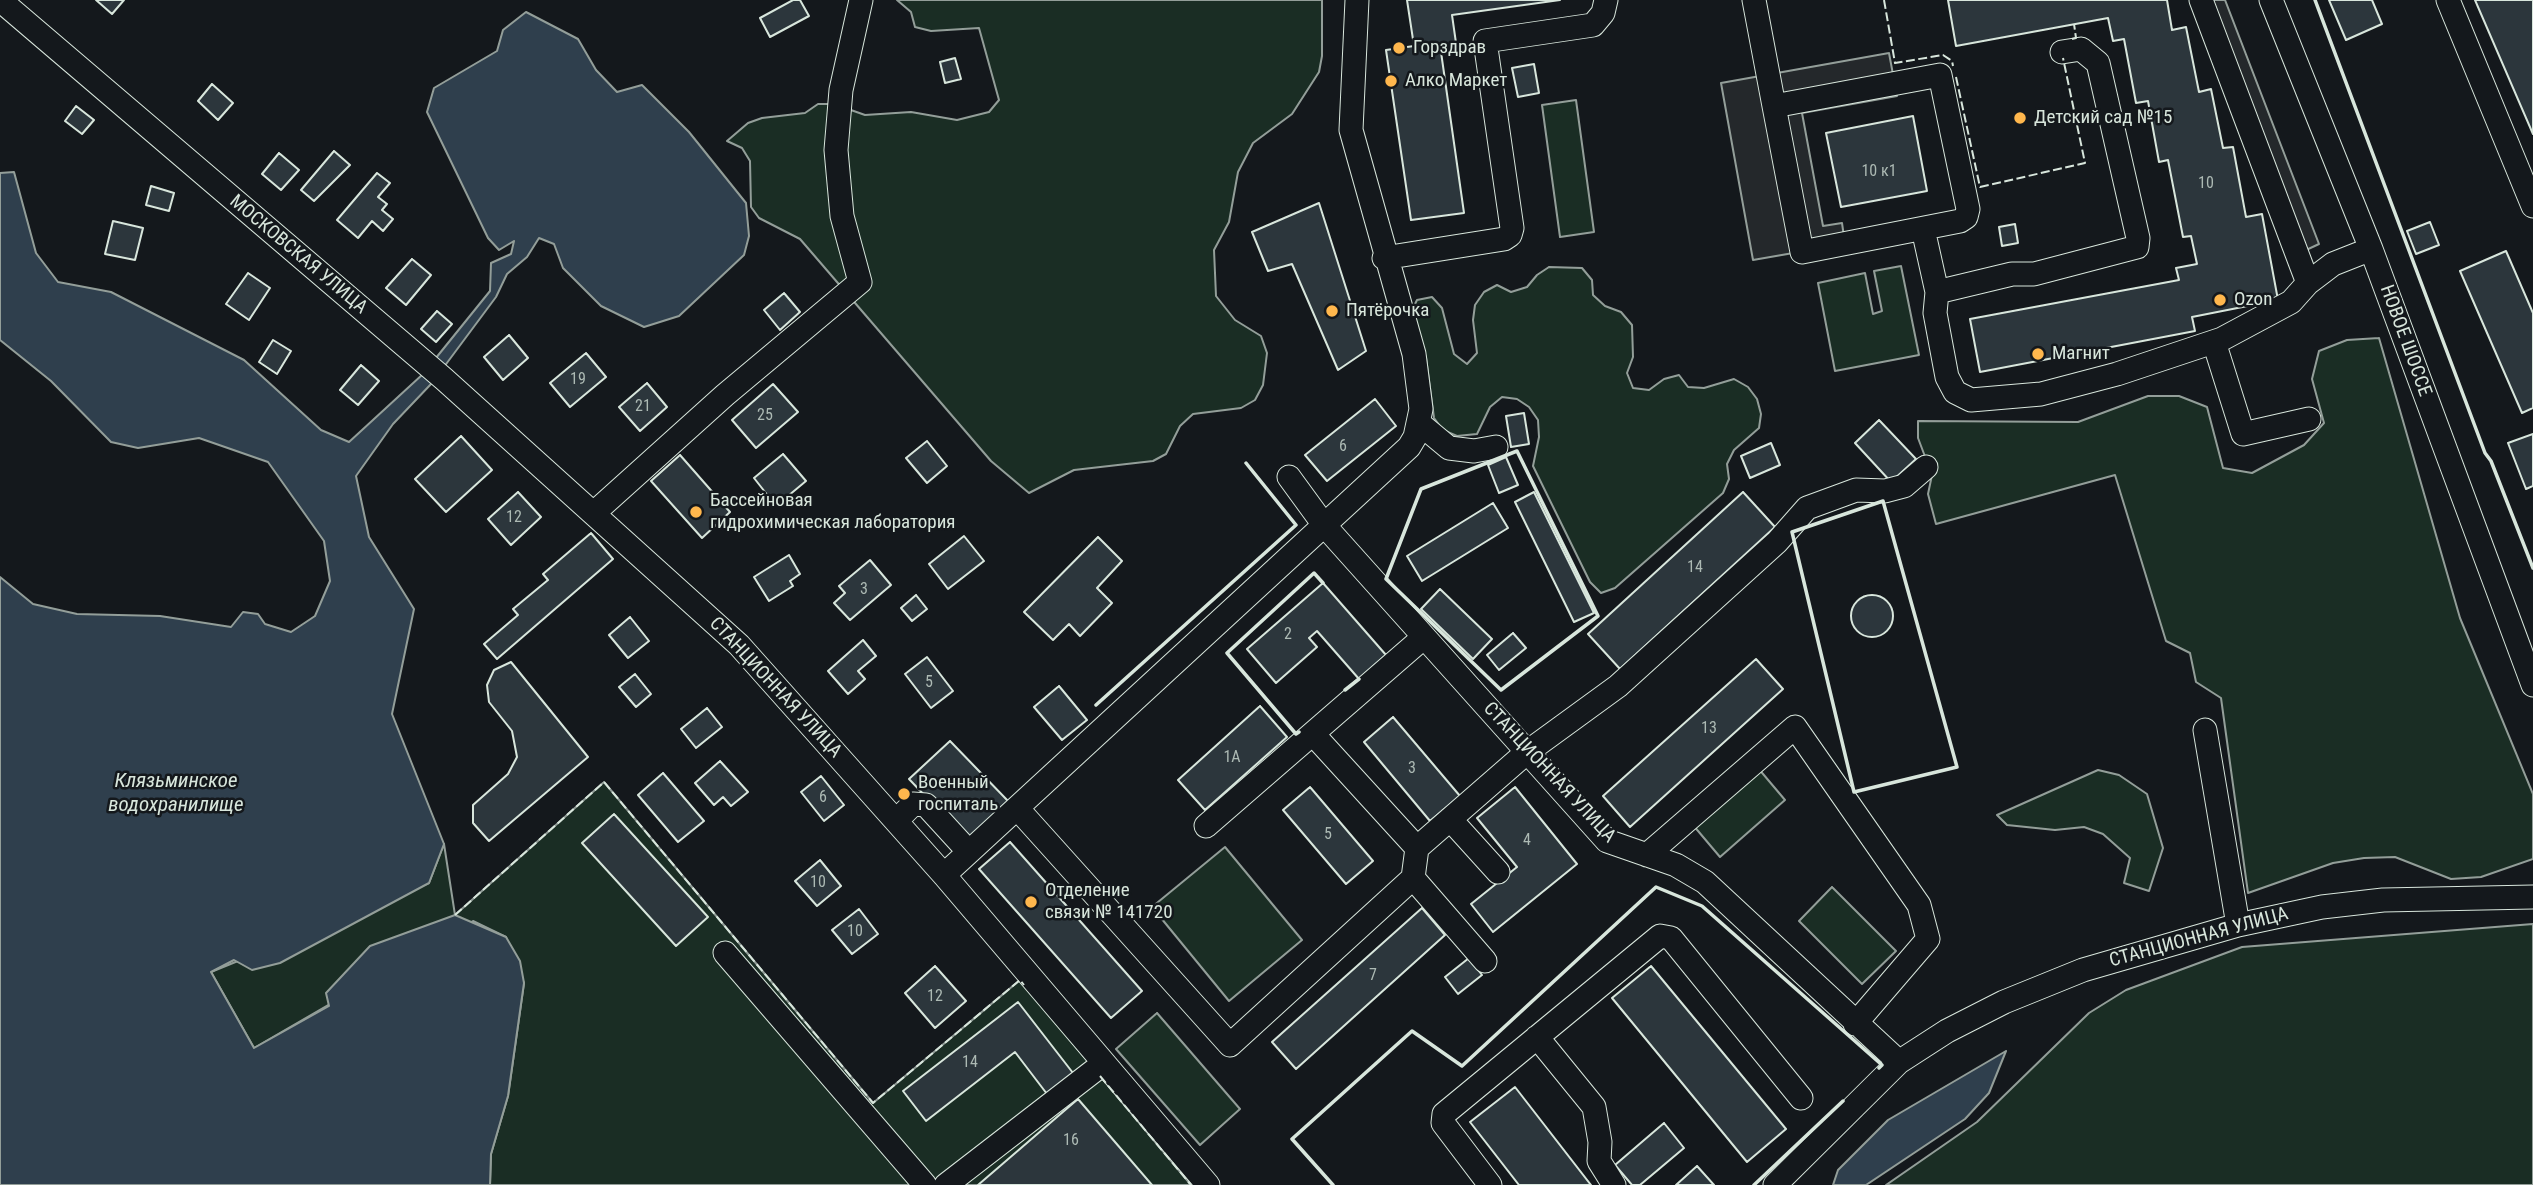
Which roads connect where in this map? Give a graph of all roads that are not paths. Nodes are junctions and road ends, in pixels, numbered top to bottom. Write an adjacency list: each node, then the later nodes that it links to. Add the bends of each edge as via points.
1 (0, 0): 24 (street, МОСКОВСКАЯ УЛИЦА)
2 (861, 0): 24 (street, via 841,90 836,150 842,216 860,282)
3 (1357, 0): 15 (street, via 1351,130)
4 (1606, 0): 5 (street); 15 (street, via 1604,13 1593,25 1485,41 1510,235)
5 (1611, 0)
6 (1755, 0): 11 (street)
7 (2201, 0): 16 (street)
8 (2271, 0): 14 (street, НОВОЕ ШОССЕ)
9 (2448, 0): 12 (street)
10 (2062, 52): 17 (street, via 2081,49 2098,63 2137,247 2034,274 2012,274)
11 (1774, 106): 13 (street, via 1802,253); 13 (street, via 1948,73 1968,209 1960,221)
12 (2533, 206)
13 (1923, 229): 17 (street)
14 (2371, 249): 16 (street, via 2333,264); 27 (street, НОВОЕ ШОССЕ)
15 (1384, 258): 20 (street, via 1414,354)
16 (2308, 283): 18 (street, via 2291,302)
17 (1937, 292): 18 (street, via 1935,313 1947,377 1955,392 1971,400 2041,394)
18 (2214, 342): 19 (street, via 2243,434)
19 (2309, 419)
20 (1419, 424): 21 (street, via 1449,448 1474,452); 25 (street, via 1409,447)
21 (1496, 447)
22 (1926, 467): 30 (street, via 1904,486 1856,490 1807,508 1777,542 1618,686)
23 (1289, 478): 25 (street, СТАНЦИОННАЯ УЛИЦА)
24 (595, 512): 33 (street, СТАНЦИОННАЯ УЛИЦА, via 739,645)
25 (1324, 525): 26 (street, СТАНЦИОННАЯ УЛИЦА); 31 (street)
26 (1424, 638): 29 (street); 30 (street, СТАНЦИОННАЯ УЛИЦА)
27 (2533, 685)
28 (2204, 730): 42 (street)
29 (1313, 734): 34 (street); 35 (street)
30 (1526, 752): 32 (street); 37 (street, СТАНЦИОННАЯ УЛИЦА, via 1607,841)
31 (1017, 808): 36 (street); 40 (street, via 1230,1045)
32 (1450, 819): 35 (street); 38 (street)
33 (896, 821): 36 (street, via 913,804 926,805); 39 (street, СТАНЦИОННАЯ УЛИЦА)
34 (1206, 826)
35 (1417, 848): 40 (street)
36 (969, 852): 39 (street)
37 (1647, 855): 45 (street, СТАНЦИОННАЯ УЛИЦА, via 1705,882); 45 (street, via 1795,727 1919,905 1927,939)
38 (1498, 872)
39 (944, 875): 48 (street, СТАНЦИОННАЯ УЛИЦА)
40 (1413, 878): 44 (street)
41 (2529, 895): 42 (street, СТАНЦИОННАЯ УЛИЦА, via 2384,900 2322,907)
42 (2238, 925): 47 (street, СТАНЦИОННАЯ УЛИЦА, via 2083,970 2004,1002)
43 (725, 953): 50 (street)
44 (1485, 961)
45 (1855, 1024): 47 (street, СТАНЦИОННАЯ УЛИЦА)
46 (1537, 1037): 49 (street, via 1660,936 1671,938); 53 (street, via 1444,1114 1443,1123); 54 (street, via 1594,1107 1599,1161)
47 (1899, 1062): 55 (street, СТАНЦИОННАЯ УЛИЦА)
48 (1104, 1063): 51 (street); 52 (street, СТАНЦИОННАЯ УЛИЦА)
49 (1801, 1098)
50 (925, 1185)
51 (946, 1185)
52 (1208, 1185)
53 (1490, 1185)
54 (1615, 1185)
55 (1774, 1185)

